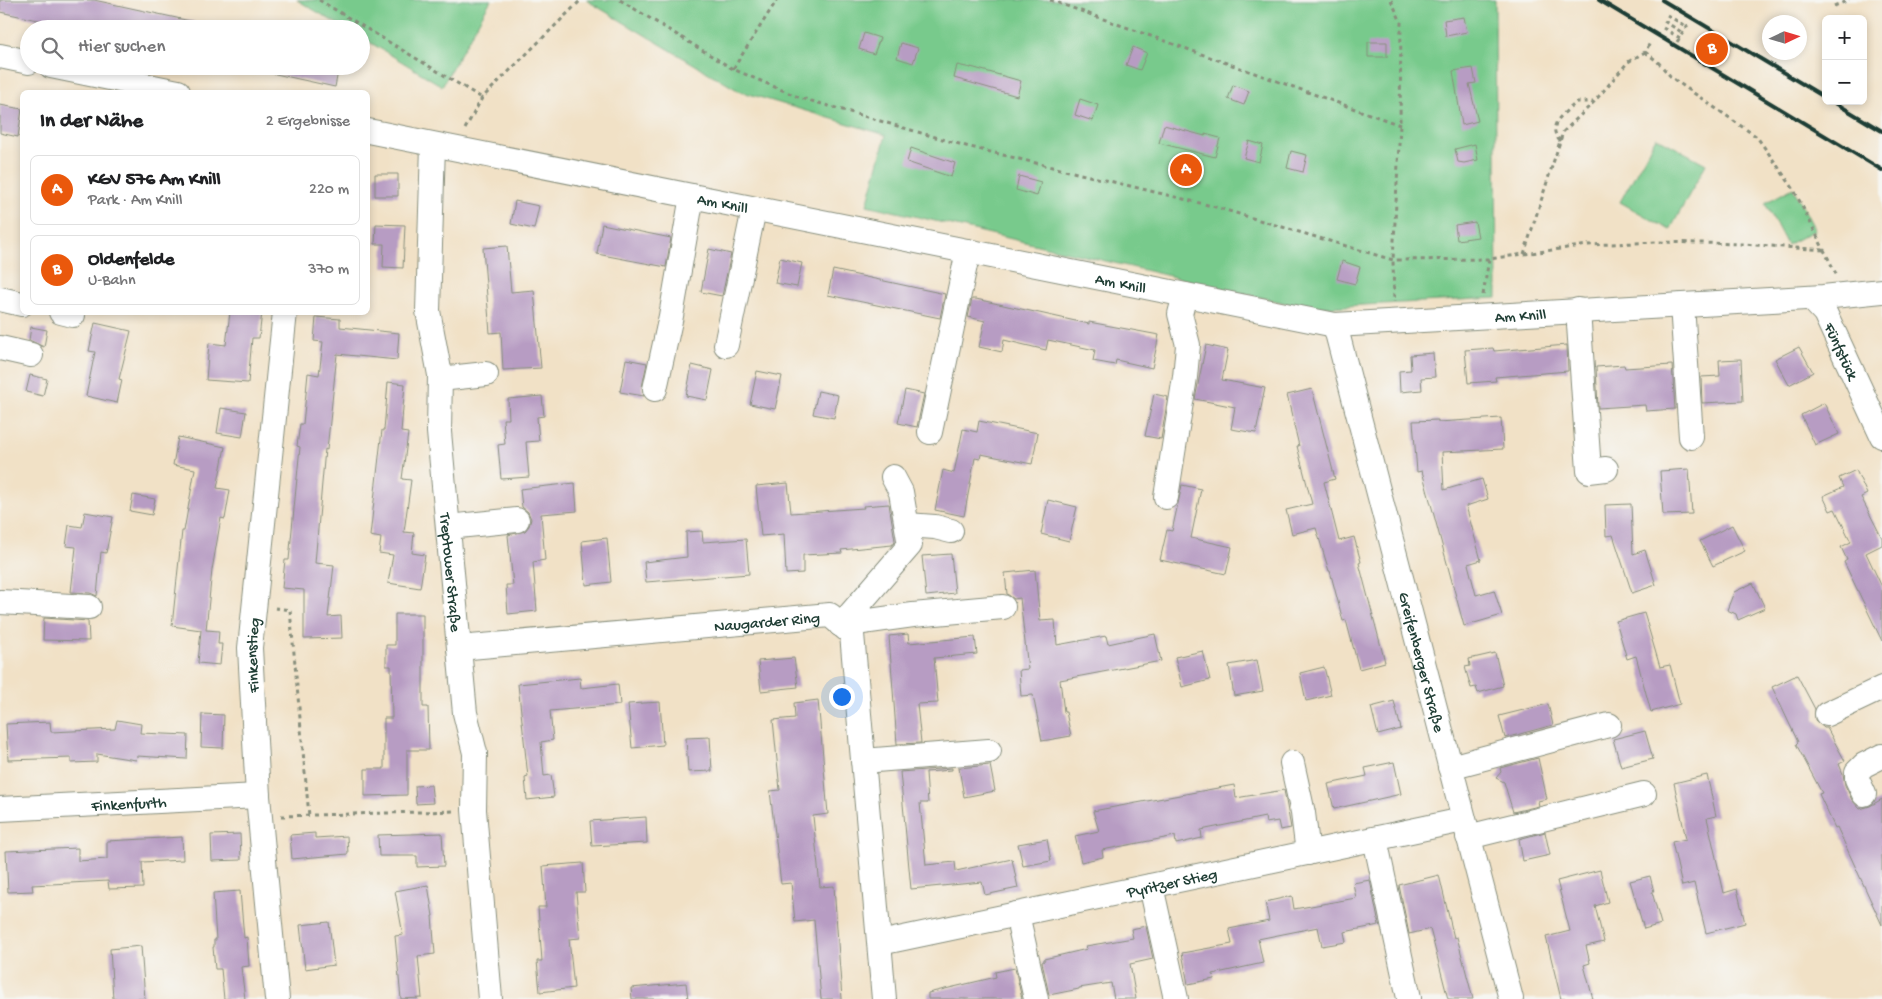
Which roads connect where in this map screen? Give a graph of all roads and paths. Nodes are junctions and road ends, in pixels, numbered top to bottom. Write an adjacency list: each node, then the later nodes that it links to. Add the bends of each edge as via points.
1 (318, 0): 10 (path)
2 (581, 0): 24 (path)
3 (620, 0): 21 (path)
4 (776, 0): 21 (path)
5 (1050, 0): 26 (path)
6 (1391, 0): 26 (path, via 1401,22)
7 (1849, 0): 8 (path)
8 (1834, 6)
9 (1667, 15): 14 (path, via 1688,25)
10 (351, 20)
11 (1664, 21): 14 (path)
12 (1663, 28): 15 (path)
13 (370, 31): 24 (path)
14 (1683, 33): 15 (path)
15 (1680, 38): 16 (path)
16 (1677, 42)
17 (1650, 43): 18 (path)
18 (1645, 52): 25 (path, via 1628,62); 33 (path, via 1672,78 1756,138 1794,188)
19 (0, 56): 20 (street)
20 (20, 60)
21 (734, 69): 37 (path, via 798,97 966,146 1212,206)
22 (95, 75): 23 (street)
23 (168, 90)
24 (482, 98): 30 (path)
25 (1594, 102): 28 (path, via 1563,132); 28 (path, via 1578,102 1556,122 1555,135)
26 (1400, 125): 37 (path)
27 (370, 131): 29 (street, Am Knill)
28 (1560, 141): 35 (path)
29 (433, 145): 30 (street, Am Knill); 55 (street, Treptower Straße, via 428,311)
30 (457, 149): 31 (street, Am Knill)
31 (692, 196): 32 (street, Am Knill); 56 (street)
32 (759, 210): 34 (street, Am Knill); 39 (street); 51 (street)
33 (1824, 250): 35 (path, via 1658,242 1588,245); 41 (path, via 1838,280)
34 (968, 251): 40 (street, Am Knill); 57 (street)
35 (1524, 254): 36 (path)
36 (1490, 259): 37 (path); 48 (path)
37 (1393, 260): 49 (path)
38 (1882, 291): 41 (street, Am Knill)
39 (751, 292)
40 (1185, 295): 50 (street, Am Knill); 62 (street, via 1180,314 1188,345 1185,377)
41 (1838, 296): 42 (street, Am Knill)
42 (1811, 298): 45 (street, Am Knill); 58 (street, Fünfstück, via 1825,313)
43 (0, 299): 44 (street)
44 (20, 304)
45 (1682, 305): 46 (street, Am Knill); 59 (street)
46 (1578, 310): 48 (street, Am Knill); 60 (street, via 1589,471)
47 (285, 315): 69 (street, Finkenstieg)
48 (1480, 316): 49 (street, Am Knill)
49 (1395, 320): 50 (street, Am Knill)
50 (1335, 325): 81 (street, Greifenberger Straße)
51 (726, 345)
52 (0, 348): 53 (street)
53 (31, 355)
54 (486, 374): 55 (street)
55 (440, 379): 66 (street, Treptower Straße, via 439,432)
56 (655, 389)
57 (930, 432)
58 (1882, 436)
59 (1692, 437)
60 (1606, 469)
61 (893, 477): 64 (street, via 901,492)
62 (1166, 496)
63 (517, 520): 66 (street)
64 (907, 525): 65 (street); 72 (street, via 910,545)
65 (951, 531)
66 (448, 535): 67 (street); 73 (street, Treptower Straße)
67 (491, 538)
68 (0, 602): 70 (street)
69 (254, 605): 84 (street, Finkenstieg, via 250,648); 87 (path, via 290,610)
70 (89, 607)
71 (1002, 607): 72 (street)
72 (841, 625): 73 (street, Naugarder Ring, via 830,614); 79 (street, Naugarder Ring, via 852,634)
73 (459, 648): 86 (street, Treptower Straße, via 465,713 475,753)
74 (1882, 688): 75 (street)
75 (1827, 714)
76 (1609, 726): 81 (street)
77 (989, 751): 79 (street)
78 (1882, 756): 83 (street, via 1857,772)
79 (863, 761): 93 (street, Naugarder Ring)
80 (1292, 763): 90 (street)
81 (1450, 767): 88 (street, Greifenberger Straße)
82 (1644, 794): 88 (street, Pyritzer Stieg)
83 (1864, 794)
84 (259, 806): 85 (street, Finkenfurth); 87 (path); 95 (street, Finkenstieg)
85 (0, 810)
86 (474, 810): 87 (path); 96 (street, Treptower Straße)
87 (309, 816)
88 (1466, 828): 89 (street, Pyritzer Stieg); 100 (street, Greifenberger Straße)
89 (1375, 838): 90 (street, Pyritzer Stieg); 94 (street)
90 (1308, 853): 91 (street, Pyritzer Stieg)
91 (1151, 886): 92 (street, Pyritzer Stieg); 99 (street)
92 (1017, 914): 93 (street, Pyritzer Stieg); 98 (street)
93 (880, 943): 97 (street, Naugarder Ring)
94 (1409, 998)
95 (277, 999)
96 (490, 999)
97 (884, 999)
98 (1036, 999)
99 (1176, 999)
100 (1510, 999)

